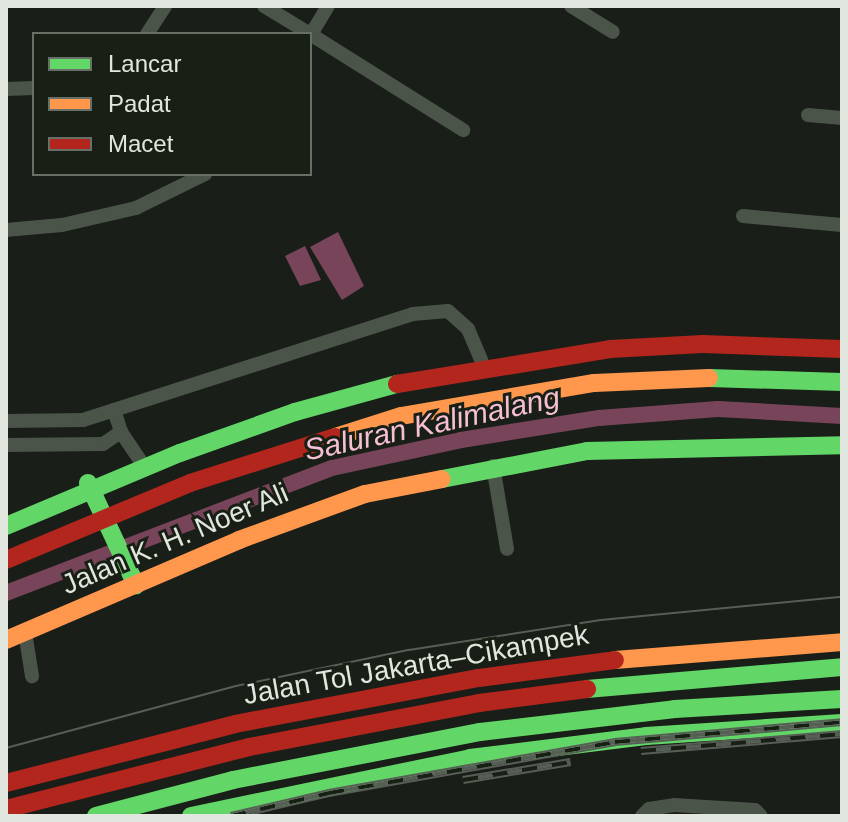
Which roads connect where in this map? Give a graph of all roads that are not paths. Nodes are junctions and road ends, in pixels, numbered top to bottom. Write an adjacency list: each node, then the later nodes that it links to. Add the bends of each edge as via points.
1 (165, 6): 5 (street)
2 (264, 6): 6 (street)
3 (328, 6): 7 (street)
4 (571, 6): 8 (street)
5 (148, 32)
6 (305, 32)
7 (312, 32)
8 (613, 32)
9 (312, 36): 14 (street)
10 (32, 88): 11 (street)
11 (6, 89)
12 (808, 115): 13 (street)
13 (842, 118)
14 (463, 130)
15 (201, 176): 18 (street, via 136,208 62,225)
16 (743, 216): 17 (street)
17 (842, 225)
18 (6, 230)
19 (842, 346): 20 (main road, via 700,340); 31 (main road, bridge, via 610,349 411,380 295,412 180,453)
20 (481, 360): 22 (street, via 468,329 448,311 413,314); 27 (main road, via 340,391)
21 (842, 382): 33 (main road, bridge, via 691,377 594,383 401,416 190,483)
22 (114, 410): 23 (street, via 83,420); 24 (street)
23 (6, 421)
24 (121, 432): 25 (street, via 103,444); 27 (street)
25 (6, 445)
26 (842, 445): 28 (main road, Jalan K. H. Noer Ali, via 587,451)
27 (141, 462): 29 (main road)
28 (493, 466): 32 (street); 34 (main road, Jalan K. H. Noer Ali, via 327,506)
29 (88, 483): 30 (main road); 34 (main road)
30 (6, 517)
31 (6, 526)
32 (507, 549)
33 (6, 560)
34 (133, 579): 35 (main road, Jalan K. H. Noer Ali)
35 (25, 632): 36 (main road, Jalan K. H. Noer Ali); 39 (street)
36 (6, 640)
37 (842, 642): 42 (main road, Jalan Tol Jakarta–Cikampek, via 615,660 479,678 235,724)
38 (842, 667): 43 (main road, via 601,687 447,708 249,747)
39 (32, 676)
40 (842, 699): 44 (main road, via 675,709 480,732 233,780)
41 (842, 723): 45 (main road, via 646,736 470,758)
42 (6, 783)
43 (6, 809)
44 (96, 816)
45 (191, 816)
46 (642, 816): 47 (street, via 649,809 674,805 755,810)
47 (761, 816)

